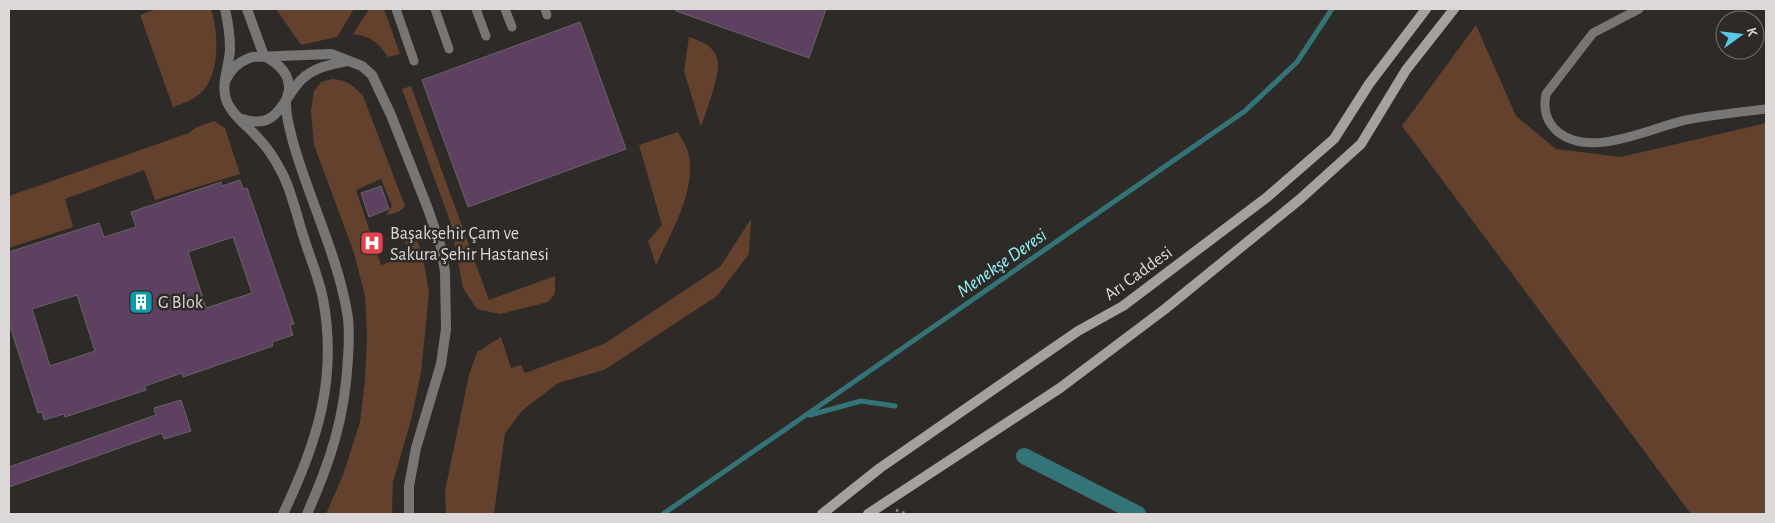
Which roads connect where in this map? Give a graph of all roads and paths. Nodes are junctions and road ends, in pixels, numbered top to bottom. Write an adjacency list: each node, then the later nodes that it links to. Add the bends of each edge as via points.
1 (225, 9): 16 (street, via 230,49)
2 (247, 9): 13 (street)
3 (396, 9): 15 (lane)
4 (435, 9): 12 (lane)
5 (476, 9): 11 (lane)
6 (505, 9): 10 (lane)
7 (1426, 9): 23 (main road, Arı Caddesi, via 1369,84 1334,138 1266,198 1123,306 1070,337 880,468)
8 (1454, 9): 24 (main road, via 1406,70 1361,144 1299,200 1165,309 1060,388)
9 (1639, 9): 18 (lane, via 1593,33 1546,94 1547,118 1561,134 1584,143 1602,143 1687,120)
10 (512, 27)
11 (486, 36)
12 (449, 49)
13 (264, 56): 14 (street, via 331,54); 16 (street, via 241,61); 17 (street, via 282,68 288,78)
14 (352, 61): 17 (street, via 318,68 301,80); 22 (street, via 372,75 391,115 428,208 441,247 445,272 446,329 441,364 414,458)
15 (414, 61)
16 (225, 80): 19 (street, via 226,101)
17 (286, 102): 19 (street, via 278,112 260,122); 21 (street, via 297,156 348,313 343,413 330,458)
18 (1766, 109)
19 (241, 119): 20 (street, via 269,150 284,176 323,298 326,324 328,352 322,416 310,453)
20 (283, 514)
21 (307, 514)
22 (409, 514)
23 (822, 514)
24 (868, 514)

